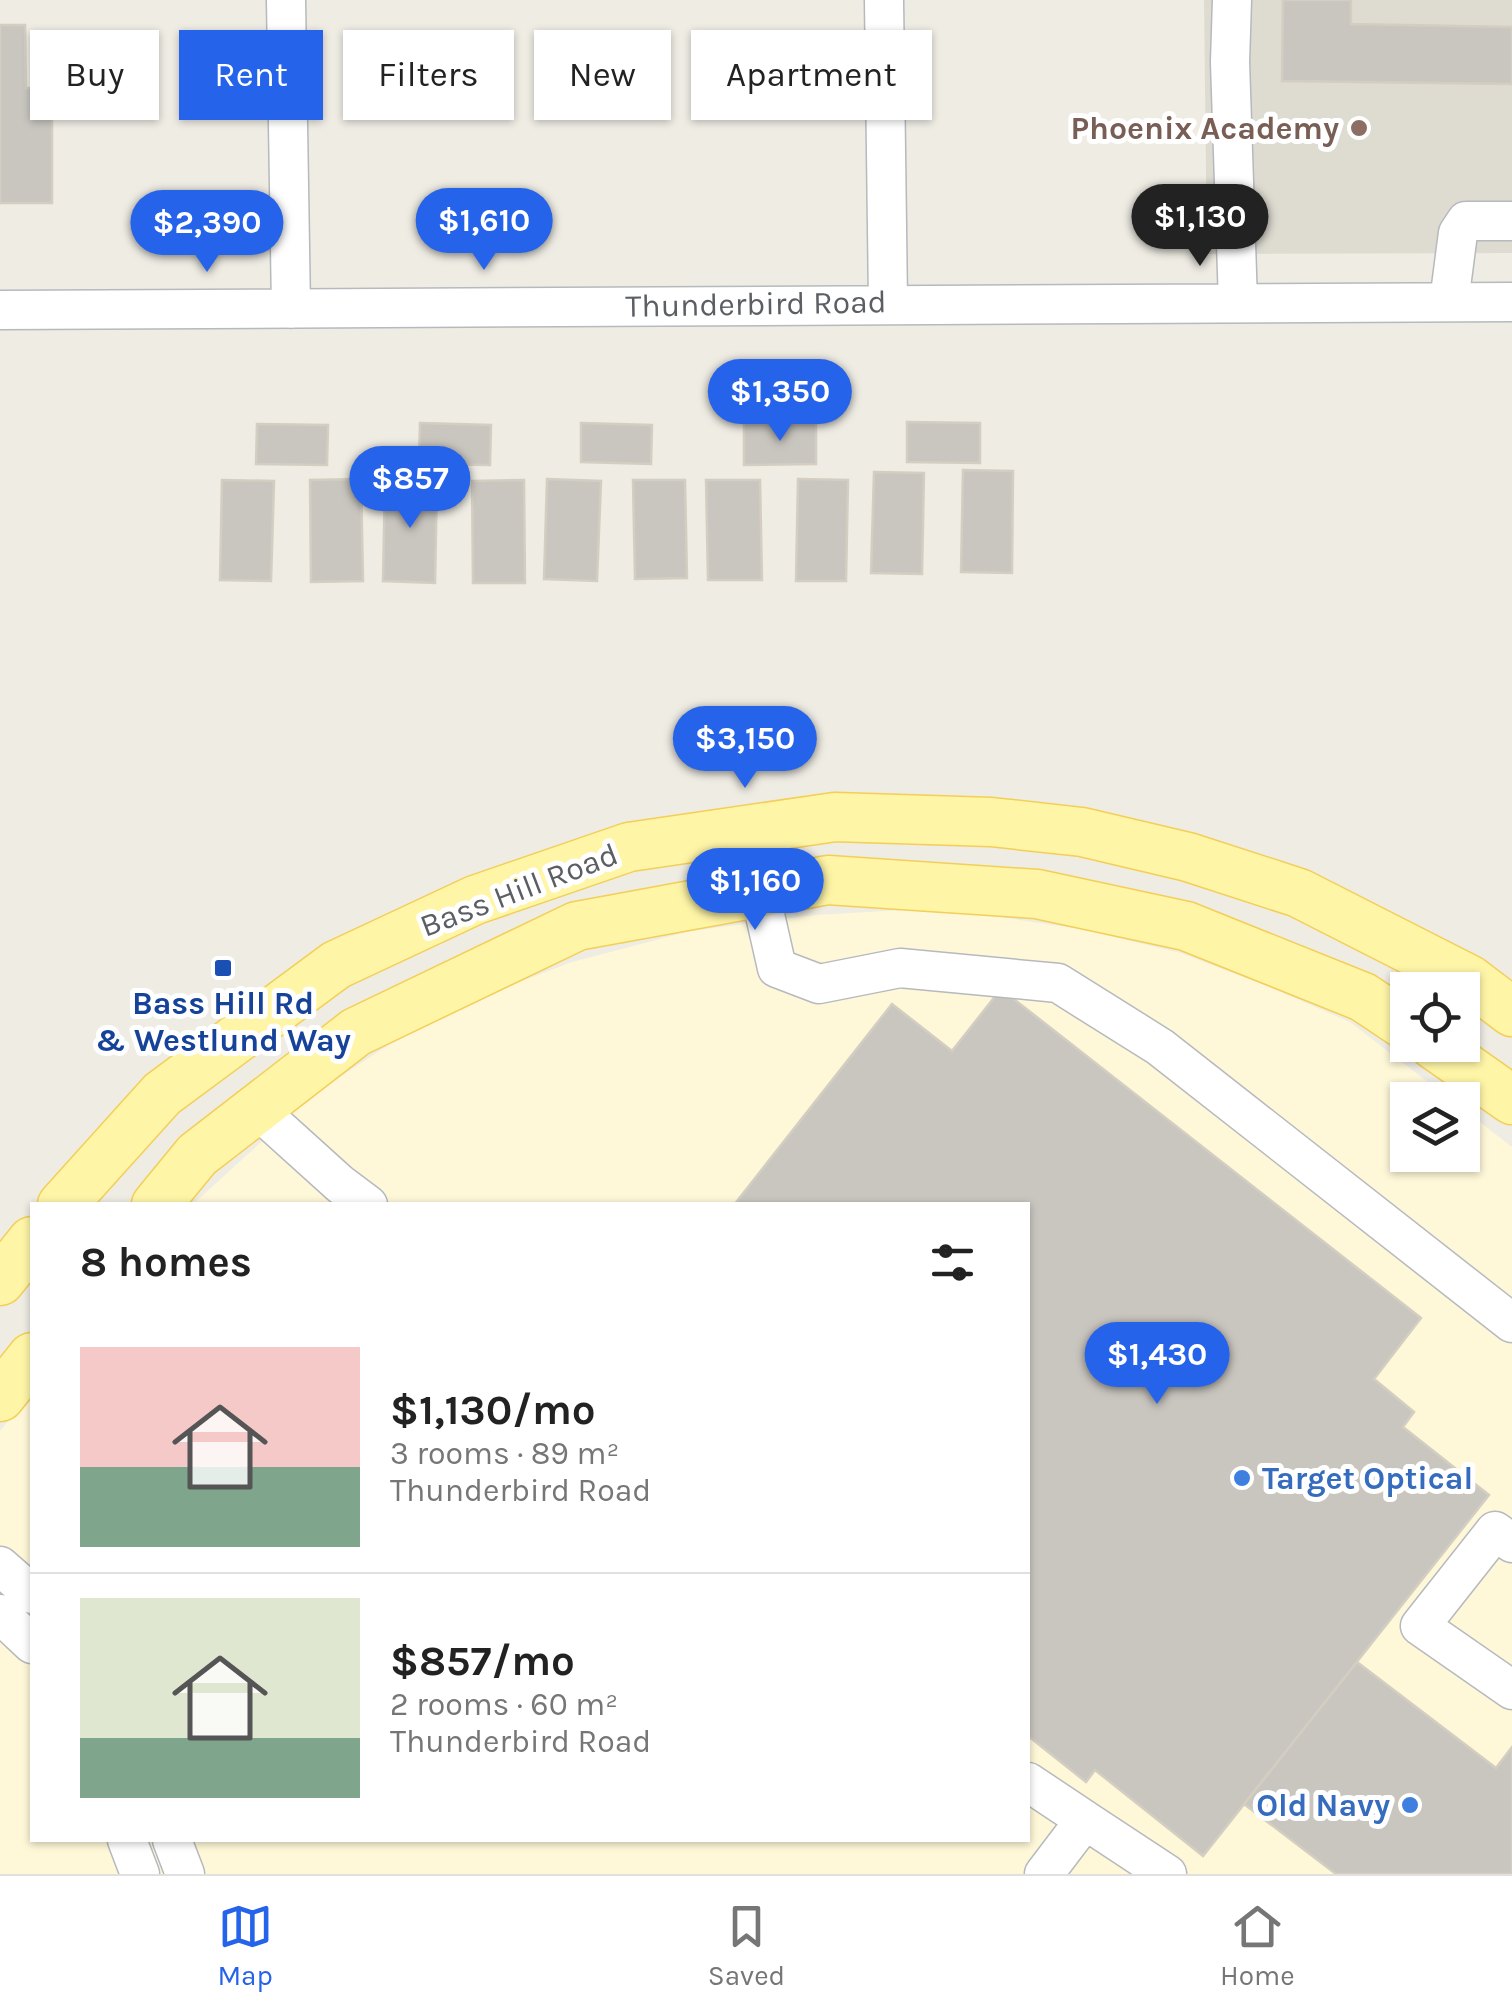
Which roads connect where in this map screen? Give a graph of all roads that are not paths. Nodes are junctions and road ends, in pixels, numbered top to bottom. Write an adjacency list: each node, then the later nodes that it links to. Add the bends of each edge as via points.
1 (286, 0): 9 (street)
2 (884, 0): 7 (street)
3 (1232, 0): 8 (street)
4 (1512, 220): 5 (street, via 1466,221 1458,233)
5 (1449, 302): 6 (street, Thunderbird Road); 8 (street, Thunderbird Road)
6 (1512, 302)
7 (888, 303): 8 (street, Thunderbird Road); 9 (street, Thunderbird Road)
8 (1238, 303)
9 (291, 308): 10 (street, Thunderbird Road)
10 (0, 310)
11 (760, 893): 13 (main road, Bass Hill Road, via 828,880 1037,894 1186,926 1364,997); 16 (main road, Bass Hill Road, via 577,926 356,1032); 22 (street, via 776,968 819,984 900,968 1058,983 1160,1047)
12 (1512, 1012): 17 (main road, Bass Hill Road, via 1470,980 1300,893 1188,856 1010,824 836,817 629,847 475,900 336,966 162,1094)
13 (1390, 1015)
14 (1458, 1062): 15 (main road)
15 (1512, 1100)
16 (257, 1109): 18 (main road, Bass Hill Road, via 196,1155); 19 (street)
17 (65, 1202)
18 (158, 1202)
19 (364, 1202)
20 (30, 1244): 21 (main road)
21 (0, 1281)
22 (1512, 1323)
23 (30, 1360): 24 (main road)
24 (0, 1397)
25 (1512, 1542): 30 (street, via 1496,1531 1420,1626)
26 (0, 1566): 27 (street)
27 (30, 1592)
28 (0, 1614): 29 (street)
29 (30, 1642)
30 (1512, 1690)
31 (1030, 1783): 32 (street)
32 (1085, 1820): 37 (street); 38 (street)
33 (127, 1842): 35 (street)
34 (173, 1842): 36 (street)
35 (140, 1874)
36 (185, 1874)
37 (1044, 1874)
38 (1167, 1874)

